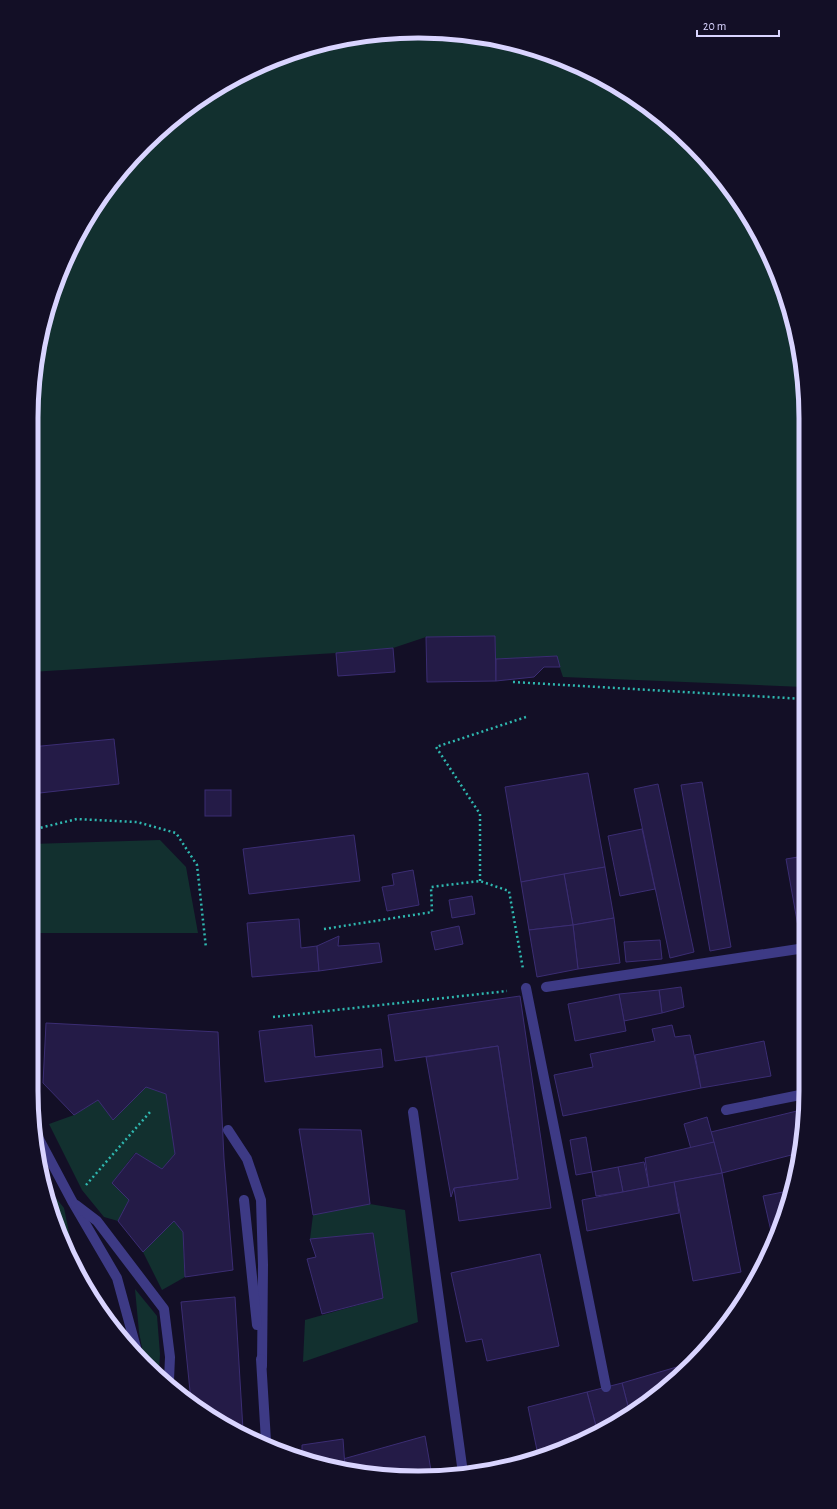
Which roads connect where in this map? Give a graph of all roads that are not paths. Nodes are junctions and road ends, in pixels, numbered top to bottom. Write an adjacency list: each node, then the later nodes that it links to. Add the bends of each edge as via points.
1 (799, 949): 2 (lane)
2 (546, 987)
3 (526, 988): 14 (lane)
4 (799, 1095): 5 (lane)
5 (726, 1110)
6 (413, 1112): 16 (lane)
7 (228, 1130): 12 (lane, via 247,1158 261,1200)
8 (42, 1144): 10 (lane)
9 (244, 1200): 12 (lane)
10 (72, 1201): 11 (lane, via 117,1278); 13 (lane, via 97,1221 164,1308 170,1357)
11 (136, 1345)
12 (262, 1366): 15 (lane)
13 (168, 1377)
14 (606, 1387)
15 (266, 1439)
16 (462, 1468)

